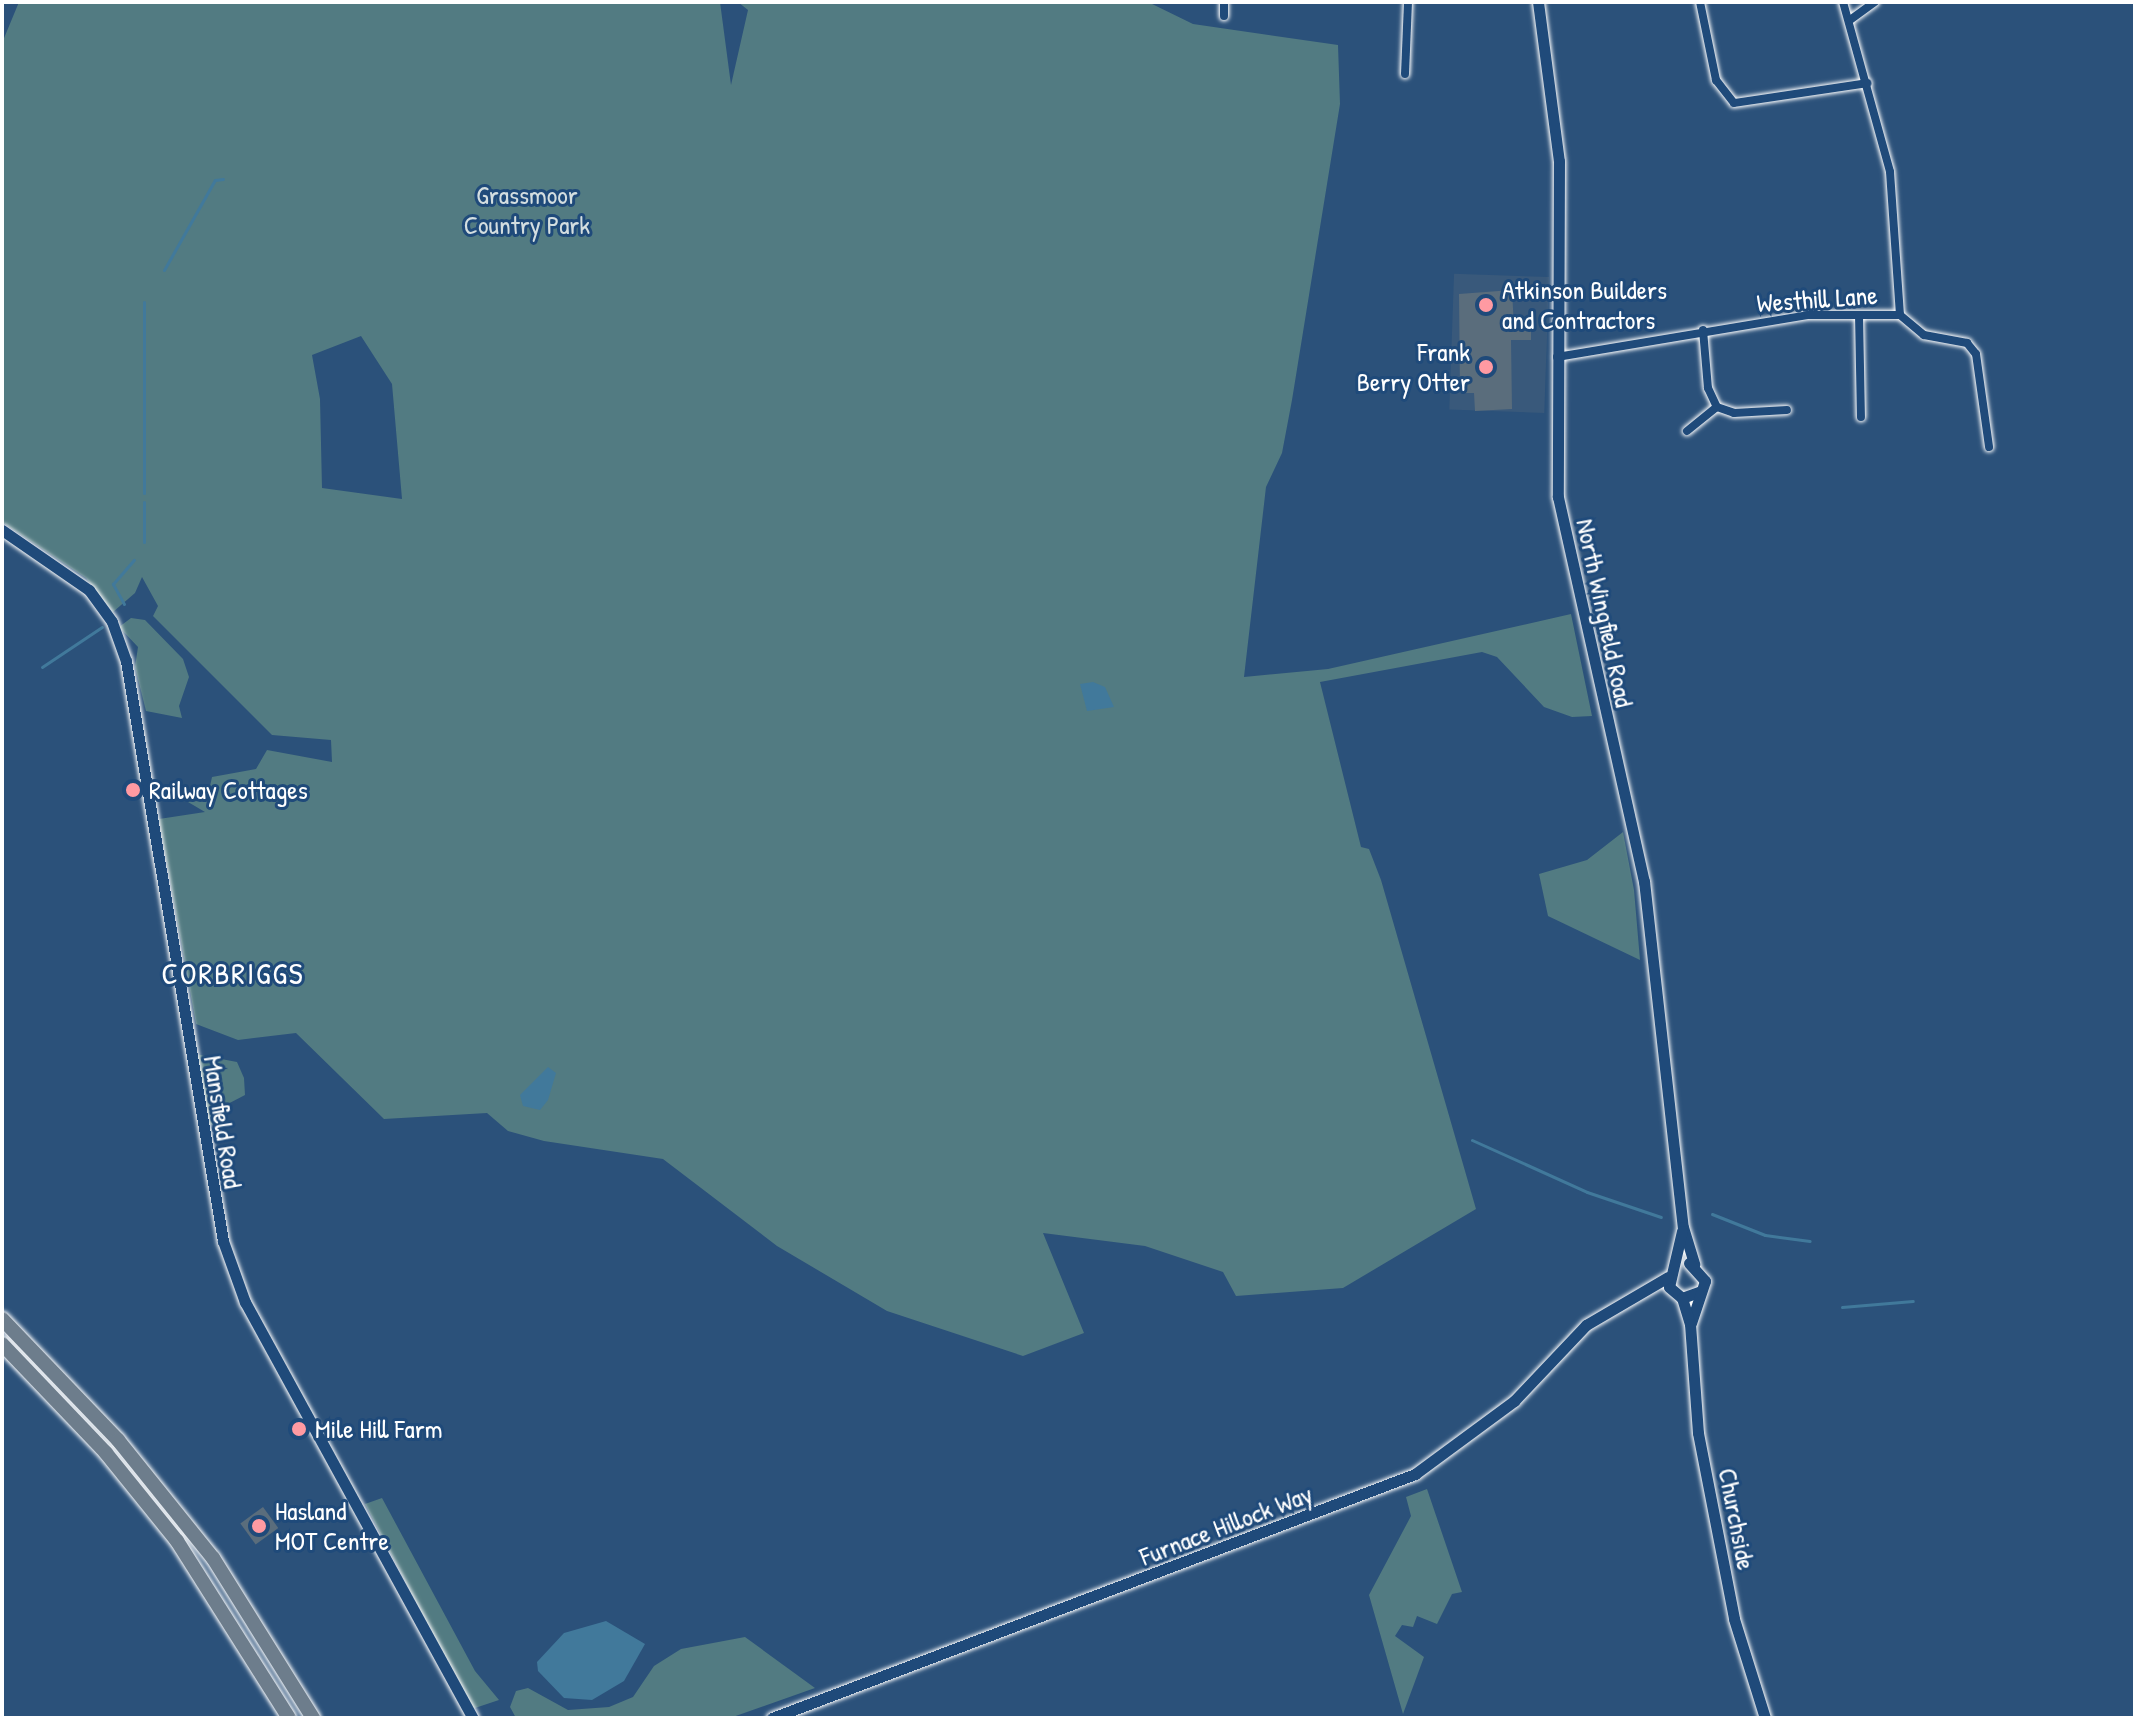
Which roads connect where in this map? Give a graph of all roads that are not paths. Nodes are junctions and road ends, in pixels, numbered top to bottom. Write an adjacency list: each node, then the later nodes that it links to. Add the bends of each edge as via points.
1 (1224, 2): 7 (street)
2 (1408, 2): 9 (street)
3 (1538, 2): 14 (main road, North Wingfield Road, via 1559,161)
4 (1700, 2): 10 (street, via 1716,80 1734,103)
5 (1843, 2): 8 (street)
6 (1875, 2): 8 (street)
7 (1224, 16)
8 (1850, 20): 10 (street)
9 (1405, 74)
10 (1868, 83): 12 (street, via 1890,172)
11 (1859, 315): 12 (street, Westhill Lane); 13 (street, Westhill Lane); 17 (street)
12 (1900, 315): 19 (street, Westhill Lane, via 1924,335 1967,343 1976,354)
13 (1703, 330): 14 (street, Westhill Lane); 15 (street, via 1708,388)
14 (1555, 357): 21 (main road, North Wingfield Road, via 1558,497 1644,881)
15 (1717, 407): 16 (street, via 1734,413); 18 (street)
16 (1787, 410)
17 (1861, 417)
18 (1687, 431)
19 (1989, 447)
20 (2, 530): 32 (main road, Mansfield Road, via 89,590 112,622 126,661 223,1241 245,1302)
21 (1683, 1227): 22 (main road, North Wingfield Road); 23 (main road, North Wingfield Road)
22 (1694, 1264): 23 (main road); 24 (main road, North Wingfield Road, via 1704,1276)
23 (1671, 1272): 25 (main road, Furnace Hillock Way); 26 (main road, Churchside)
24 (1701, 1291): 26 (main road); 28 (main road, Churchside)
25 (1648, 1293): 26 (main road); 33 (main road, Furnace Hillock Way, via 1586,1325 1514,1401 1415,1474)
26 (1678, 1296): 28 (main road, Churchside)
27 (2, 1319): 31 (highway, via 118,1440 213,1558)
28 (1690, 1324): 34 (main road, Churchside, via 1698,1433 1734,1619)
29 (2, 1344): 30 (highway, via 106,1453 177,1541)
30 (289, 1718)
31 (313, 1718)
32 (473, 1718)
33 (772, 1718)
34 (1765, 1718)

